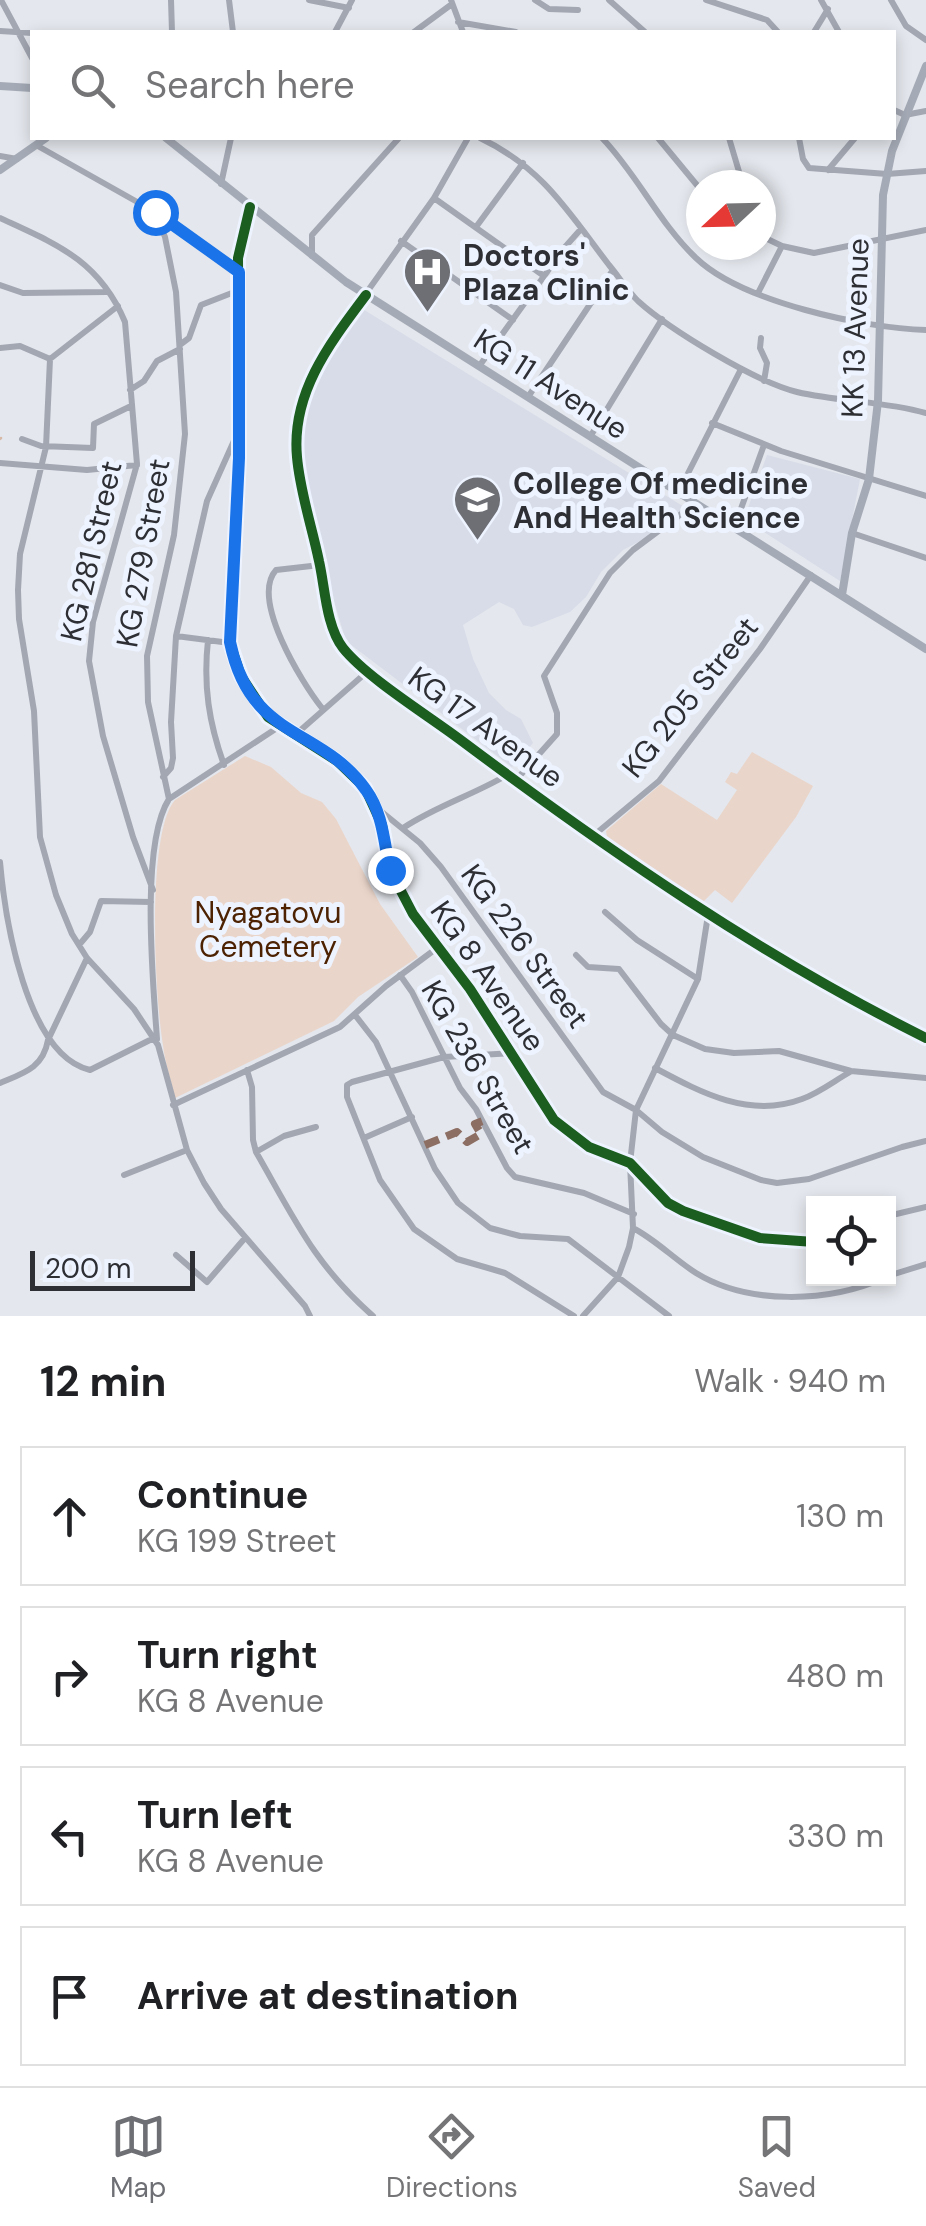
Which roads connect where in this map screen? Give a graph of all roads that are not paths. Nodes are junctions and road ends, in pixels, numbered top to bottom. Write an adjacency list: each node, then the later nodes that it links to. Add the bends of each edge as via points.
1 (1, 0): 26 (street)
2 (171, 0): 15 (street)
3 (229, 0): 16 (street)
4 (309, 0): 11 (street)
5 (534, 0): 13 (street)
6 (609, 0): 21 (street)
7 (706, 0): 22 (street, via 767,20)
8 (821, 0): 12 (street)
9 (891, 0): 28 (street, via 906,26)
10 (451, 2): 14 (street); 18 (street)
11 (350, 4): 17 (street)
12 (828, 9): 23 (street); 24 (street)
13 (578, 10)
14 (458, 22): 19 (street); 20 (street)
15 (172, 30)
16 (233, 30)
17 (336, 30)
18 (416, 30)
19 (462, 30)
20 (504, 30)
21 (643, 30)
22 (776, 30)
23 (815, 30)
24 (838, 30)
25 (0, 31): 26 (street)
26 (21, 32): 27 (street); 29 (street)
27 (30, 32)
28 (926, 40)
29 (30, 53)
30 (926, 66): 35 (main road, KK 13 Avenue)
31 (0, 86): 32 (main road)
32 (30, 88)
33 (896, 111): 35 (street)
34 (926, 111): 35 (street)
35 (905, 115): 56 (main road, KK 13 Avenue)
36 (43, 140): 47 (main road)
37 (168, 140): 57 (main road, KG 11 Avenue)
38 (231, 140): 57 (street)
39 (397, 140): 69 (street, via 312,234)
40 (467, 140): 58 (street, KG 17 Avenue)
41 (483, 140): 50 (street)
42 (604, 140): 76 (street, via 697,260)
43 (660, 140): 55 (street)
44 (730, 140): 52 (street)
45 (799, 140): 53 (street, via 809,168)
46 (854, 140): 53 (street)
47 (36, 145): 49 (main road); 60 (street)
48 (0, 156): 49 (street)
49 (18, 159): 51 (main road)
50 (523, 163): 62 (street); 63 (street)
51 (0, 170)
52 (739, 170)
53 (828, 170): 56 (street)
54 (926, 170): 56 (street)
55 (686, 172)
56 (887, 174): 66 (main road, KK 13 Avenue)
57 (221, 184): 59 (main road, KG 11 Avenue)
58 (434, 198): 62 (street); 65 (street, KG 17 Avenue)
59 (250, 207): 69 (main road, KG 11 Avenue); 71 (street, KG 8 Avenue)
60 (155, 212): 71 (street); 84 (street, KG 279 Street, via 171,259)
61 (0, 218): 75 (street, KG 281 Street, via 72,252)
62 (476, 227): 72 (street)
63 (582, 229): 70 (street); 72 (street)
64 (926, 230): 66 (street)
65 (401, 241): 77 (street, KG 17 Avenue); 80 (street)
66 (881, 241): 68 (street, via 814,254); 81 (main road, KK 13 Avenue)
67 (776, 243): 68 (street)
68 (782, 246): 76 (street)
69 (312, 257): 77 (main road, KG 11 Avenue)
70 (613, 270): 79 (street); 91 (street)
71 (239, 272): 74 (street, KG 8 Avenue)
72 (544, 276): 80 (street)
73 (0, 285): 75 (street, via 23,293)
74 (237, 291): 84 (street, via 201,305); 96 (street, KG 8 Avenue)
75 (107, 292): 78 (street, KG 281 Street)
76 (758, 292): 81 (street)
77 (366, 295): 87 (main road, KG 11 Avenue); 111 (street, KG 17 Avenue, via 311,378 297,426 297,458)
78 (118, 306): 86 (street); 90 (street, KG 281 Street)
79 (662, 319): 88 (street); 97 (street)
80 (513, 320): 87 (street)
81 (881, 326): 82 (street); 92 (main road, KK 13 Avenue)
82 (926, 330)
83 (761, 338): 89 (street)
84 (180, 347): 90 (street, via 157,360); 124 (street, KG 279 Street, via 184,448 174,535 147,656)
85 (0, 348): 86 (street, via 20,346)
86 (50, 359): 99 (street)
87 (480, 365): 91 (main road, KG 11 Avenue)
88 (741, 369): 89 (street); 95 (street)
89 (764, 381): 92 (street)
90 (130, 390): 93 (street, KG 281 Street)
91 (528, 397): 97 (main road, KG 11 Avenue)
92 (878, 401): 94 (street); 104 (main road, KK 13 Avenue)
93 (131, 406): 99 (street, via 94,424 93,448); 102 (street, KG 281 Street)
94 (926, 413)
95 (712, 424): 100 (street); 105 (street)
96 (238, 432): 114 (street, via 207,501); 116 (street, KG 8 Avenue)
97 (590, 437): 105 (main road, KG 11 Avenue)
98 (22, 439): 99 (street)
99 (46, 446): 103 (street)
100 (764, 446): 104 (street); 108 (street)
101 (0, 463): 103 (street)
102 (136, 465): 103 (street); 131 (street, KG 281 Street, via 93,622 89,662 102,736)
103 (43, 466): 137 (street, via 18,564 19,619 34,711 40,837 59,905)
104 (868, 479): 106 (street); 109 (main road, KK 13 Avenue)
105 (679, 492): 107 (main road, KG 11 Avenue)
106 (926, 496)
107 (696, 503): 108 (main road, KG 11 Avenue); 125 (street, via 622,559 596,592 544,676 557,734)
108 (734, 528): 112 (main road, KG 11 Avenue)
109 (852, 533): 110 (street); 113 (main road, KK 13 Avenue)
110 (926, 558)
111 (320, 565): 118 (street, KG 17 Avenue, via 336,637); 119 (street, via 276,570 268,598 296,668)
112 (810, 575): 113 (main road, KG 11 Avenue); 129 (street, KG 205 Street, via 659,781)
113 (842, 595): 117 (main road, KG 11 Avenue)
114 (176, 636): 115 (street); 124 (street, via 173,758)
115 (208, 640): 116 (street); 122 (street, via 206,702)
116 (230, 642): 120 (street, KG 8 Avenue, via 248,689)
117 (925, 647)
118 (368, 671): 119 (street); 123 (street, KG 17 Avenue)
119 (322, 708): 121 (street)
120 (280, 726): 121 (street, KG 8 Avenue); 122 (street)
121 (295, 735): 127 (street, KG 8 Avenue, via 337,761)
122 (224, 766): 126 (street)
123 (507, 775): 125 (street, KG 17 Avenue); 128 (street)
124 (162, 778): 126 (street, KG 279 Street)
125 (516, 780): 129 (street, KG 17 Avenue)
126 (169, 799): 131 (street, via 156,832)
127 (376, 808): 128 (street, KG 226 Street); 138 (street, KG 8 Avenue, via 390,870)
128 (403, 828): 157 (street, KG 226 Street, via 440,867 604,1092)
129 (593, 836): 134 (street, KG 17 Avenue)
130 (0, 862): 146 (street, via 12,938)
131 (153, 890): 132 (street)
132 (151, 902): 137 (street, via 99,902); 147 (street)
133 (604, 912): 142 (street)
134 (708, 915): 135 (street, KG 17 Avenue); 136 (street)
135 (720, 922): 136 (street); 145 (street, KG 17 Avenue)
136 (705, 941): 142 (street)
137 (80, 945): 140 (street)
138 (437, 948): 141 (street); 148 (street, KG 8 Avenue)
139 (576, 954): 144 (street, via 588,966 619,970)
140 (87, 958): 146 (street); 147 (street)
141 (400, 976): 143 (street); 149 (street, KG 236 Street)
142 (698, 979): 144 (street)
143 (355, 1015): 151 (street); 153 (street)
144 (673, 1035): 150 (street); 152 (street, via 718,1052 779,1051)
145 (926, 1038)
146 (48, 1040): 147 (street, via 90,1070); 155 (street, via 37,1066)
147 (156, 1042): 156 (street)
148 (513, 1053): 149 (street); 164 (street, KG 8 Avenue, via 554,1120 589,1146)
149 (444, 1058): 153 (street); 167 (street, KG 236 Street, via 515,1177 584,1193)
150 (655, 1068): 152 (street, via 712,1097 760,1105 807,1098); 157 (street)
151 (247, 1070): 156 (street); 163 (street)
152 (850, 1072): 154 (street)
153 (393, 1074): 158 (street); 160 (street, via 347,1085)
154 (926, 1078)
155 (0, 1083)
156 (173, 1105): 162 (street)
157 (636, 1110): 161 (street, KG 226 Street, via 703,1157 776,1183 810,1179); 164 (street)
158 (412, 1117): 160 (street); 175 (street, via 445,1186 477,1220 520,1236 568,1239)
159 (316, 1128): 163 (street)
160 (364, 1138): 179 (street, via 380,1180 414,1229 456,1260 505,1274)
161 (926, 1142)
162 (187, 1150): 165 (street); 170 (street)
163 (256, 1152): 178 (street, via 319,1260)
164 (630, 1163): 167 (street); 171 (street, KG 8 Avenue, via 683,1212 760,1238)
165 (124, 1174)
166 (926, 1206): 168 (street)
167 (634, 1214): 169 (street)
168 (896, 1214)
169 (633, 1228): 175 (street); 176 (street, via 697,1274 747,1294 824,1295)
170 (244, 1238): 172 (street, via 207,1282); 177 (street)
171 (806, 1241)
172 (176, 1255)
173 (926, 1264): 174 (street)
174 (896, 1274)
175 (618, 1277): 180 (street); 181 (street)
176 (862, 1286)
177 (310, 1316)
178 (373, 1316)
179 (574, 1316)
180 (583, 1316)
181 (669, 1316)

